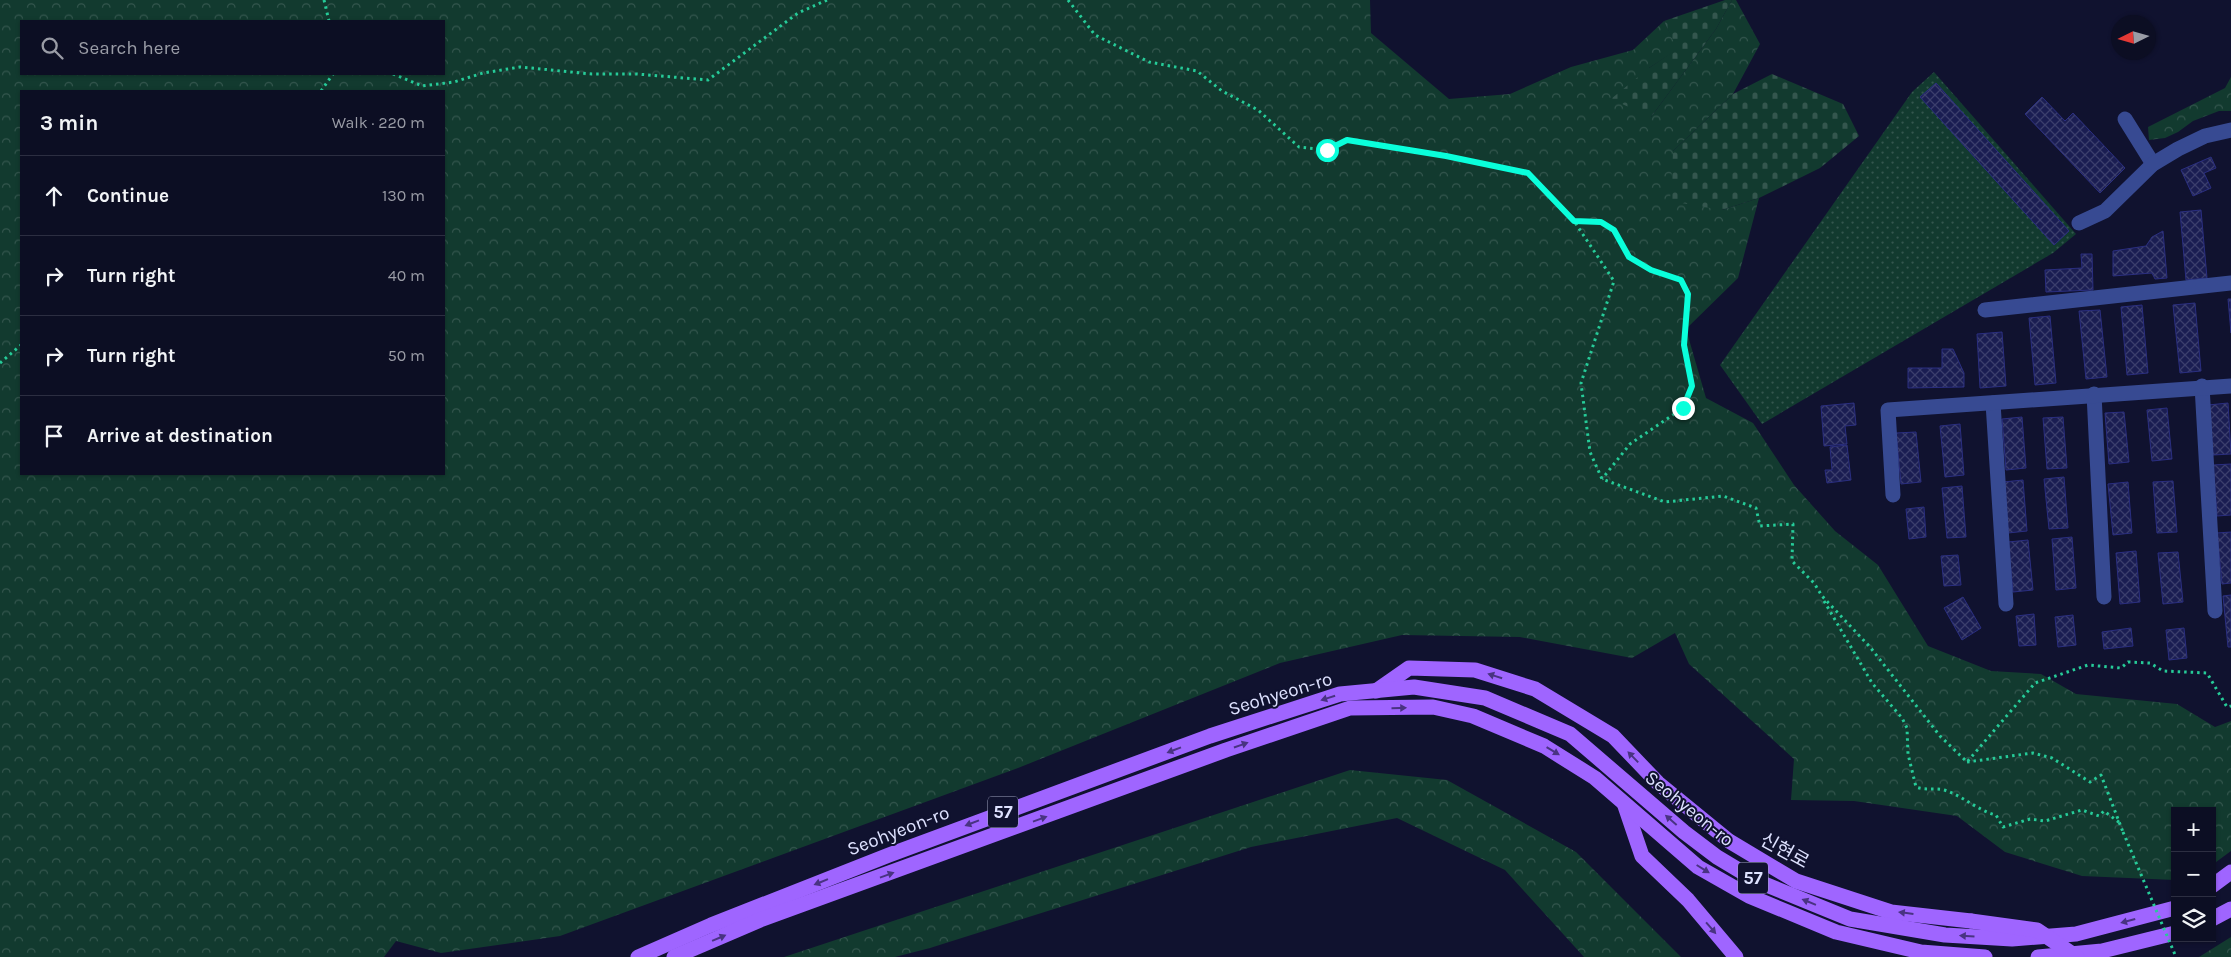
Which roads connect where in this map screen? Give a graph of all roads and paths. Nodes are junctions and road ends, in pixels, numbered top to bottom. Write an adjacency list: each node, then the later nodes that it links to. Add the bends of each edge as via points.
1 (324, 0): 4 (path)
2 (827, 0): 6 (path, via 798,13 708,80 520,67 422,86)
3 (1068, 0): 11 (path, via 1095,35 1149,62 1197,71 1222,91 1258,110 1299,147 1327,150 1347,140 1528,173)
4 (330, 20)
5 (332, 75): 7 (path)
6 (395, 75)
7 (321, 90)
8 (2125, 119): 10 (street)
9 (2231, 130): 10 (street, via 2205,136)
10 (2153, 164): 12 (street, via 2105,211)
11 (1574, 221): 21 (path, via 1614,281 1581,383 1590,452); 21 (path, via 1601,222 1614,230 1629,257 1651,270 1681,280 1688,294 1684,345 1692,386 1683,408 1630,444)
12 (2079, 223)
13 (2231, 284): 14 (street)
14 (1984, 310)
15 (20, 346): 16 (path)
16 (0, 363)
17 (2202, 386): 18 (street); 19 (street); 26 (street)
18 (2231, 386)
19 (2094, 394): 20 (street); 24 (street)
20 (1993, 403): 22 (street, via 1888,410); 25 (street)
21 (1602, 479): 23 (path, via 1665,502 1723,496 1756,508 1760,526 1793,524 1792,561)
22 (1892, 496)
23 (1822, 596): 29 (path, via 1870,647 1940,736); 31 (path, via 1872,683 1907,728 1908,754 1916,787 1944,789 1962,797 1996,815 2003,827 2030,819 2045,821 2082,810 2099,816 2104,811)
24 (2104, 598)
25 (2006, 604)
26 (2214, 611)
27 (1376, 691): 34 (main road, Seohyeon-ro / 57, one-way to 27, via 2076,934 2012,939 1944,935 1850,919 1757,881 1717,857 1570,734 1485,698 1414,687); 38 (main road, Seohyeon-ro / 57, one-way to 38, via 1340,694 1210,736 889,855); 43 (main road, 신현로, one-way to 27, bridge, via 2037,930 1891,912 1796,882 1729,841 1658,783 1613,736 1535,689 1475,670 1409,668)
28 (2231, 706): 29 (path, via 2227,707 2207,673 2163,671 2143,663 2128,662 2121,668 2088,665 2035,683)
29 (1967, 762): 31 (path, via 2034,752 2052,758 2090,782 2101,775)
30 (1625, 805): 39 (main road, Seohyeon-ro / 57, one-way to 30, via 760,920 1350,708 1433,707 1473,716 1544,746 1595,778); 40 (main road, one-way to 40, via 1642,856 1688,900); 41 (main road, Seohyeon-ro / 57, one-way to 41, via 1698,867 1749,896 1836,932 1921,952)
31 (2120, 823): 44 (path, bridge)
32 (2231, 872): 33 (main road)
33 (2216, 883)
34 (2171, 909)
35 (2231, 909): 36 (main road)
36 (2216, 917)
37 (2171, 934): 42 (main road, via 2102,951)
38 (638, 957)
39 (674, 957)
40 (1736, 957)
41 (1985, 957)
42 (2038, 957)
43 (2077, 957)
44 (2176, 957)

